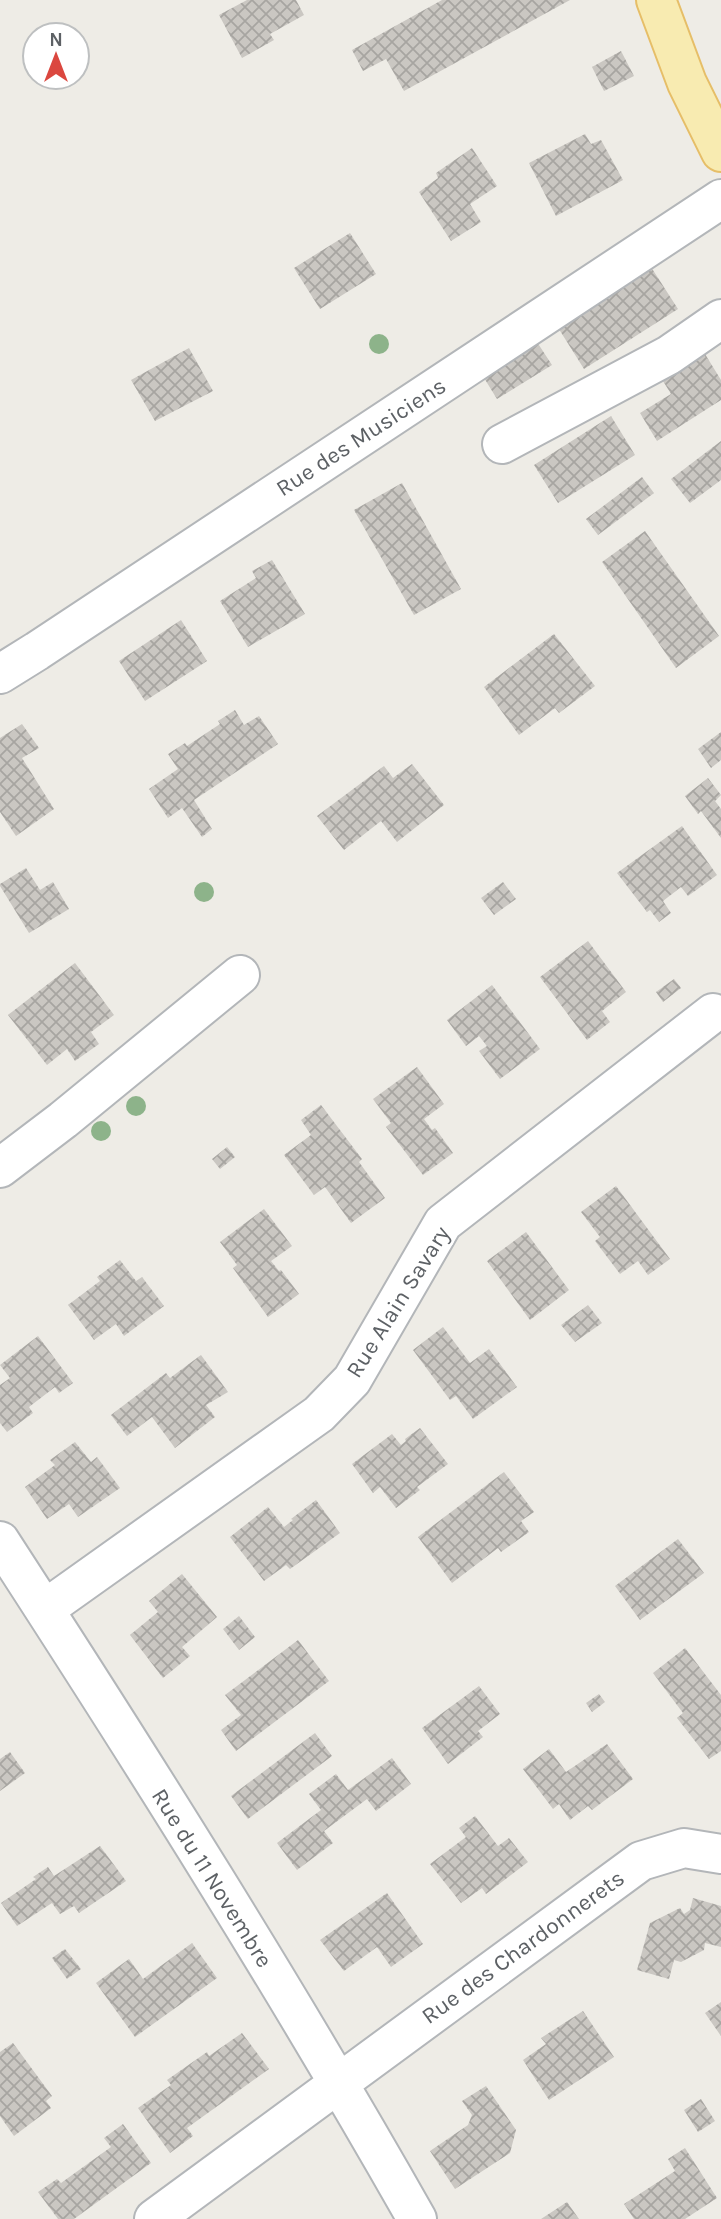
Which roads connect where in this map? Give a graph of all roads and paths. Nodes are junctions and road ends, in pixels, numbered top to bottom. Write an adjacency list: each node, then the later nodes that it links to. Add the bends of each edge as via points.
1 (656, 0): 2 (main road, via 687,83)
2 (721, 152)
3 (721, 199): 6 (street, Rue des Musiciens)
4 (721, 319): 5 (street, via 668,355)
5 (502, 444)
6 (0, 674)
7 (240, 975): 9 (street)
8 (713, 1013): 11 (street, Rue Alain Savary, via 443,1223 352,1380 319,1414)
9 (0, 1168)
10 (0, 1541): 11 (street, Rue du 11 Novembre)
11 (45, 1609): 13 (street, Rue du 11 Novembre)
12 (721, 1854): 13 (street, Rue des Chardonnerets, via 684,1848 641,1861)
13 (339, 2082): 14 (street, Rue des Chardonnerets); 15 (street, Rue du 11 Novembre)
14 (155, 2219)
15 (417, 2219)

